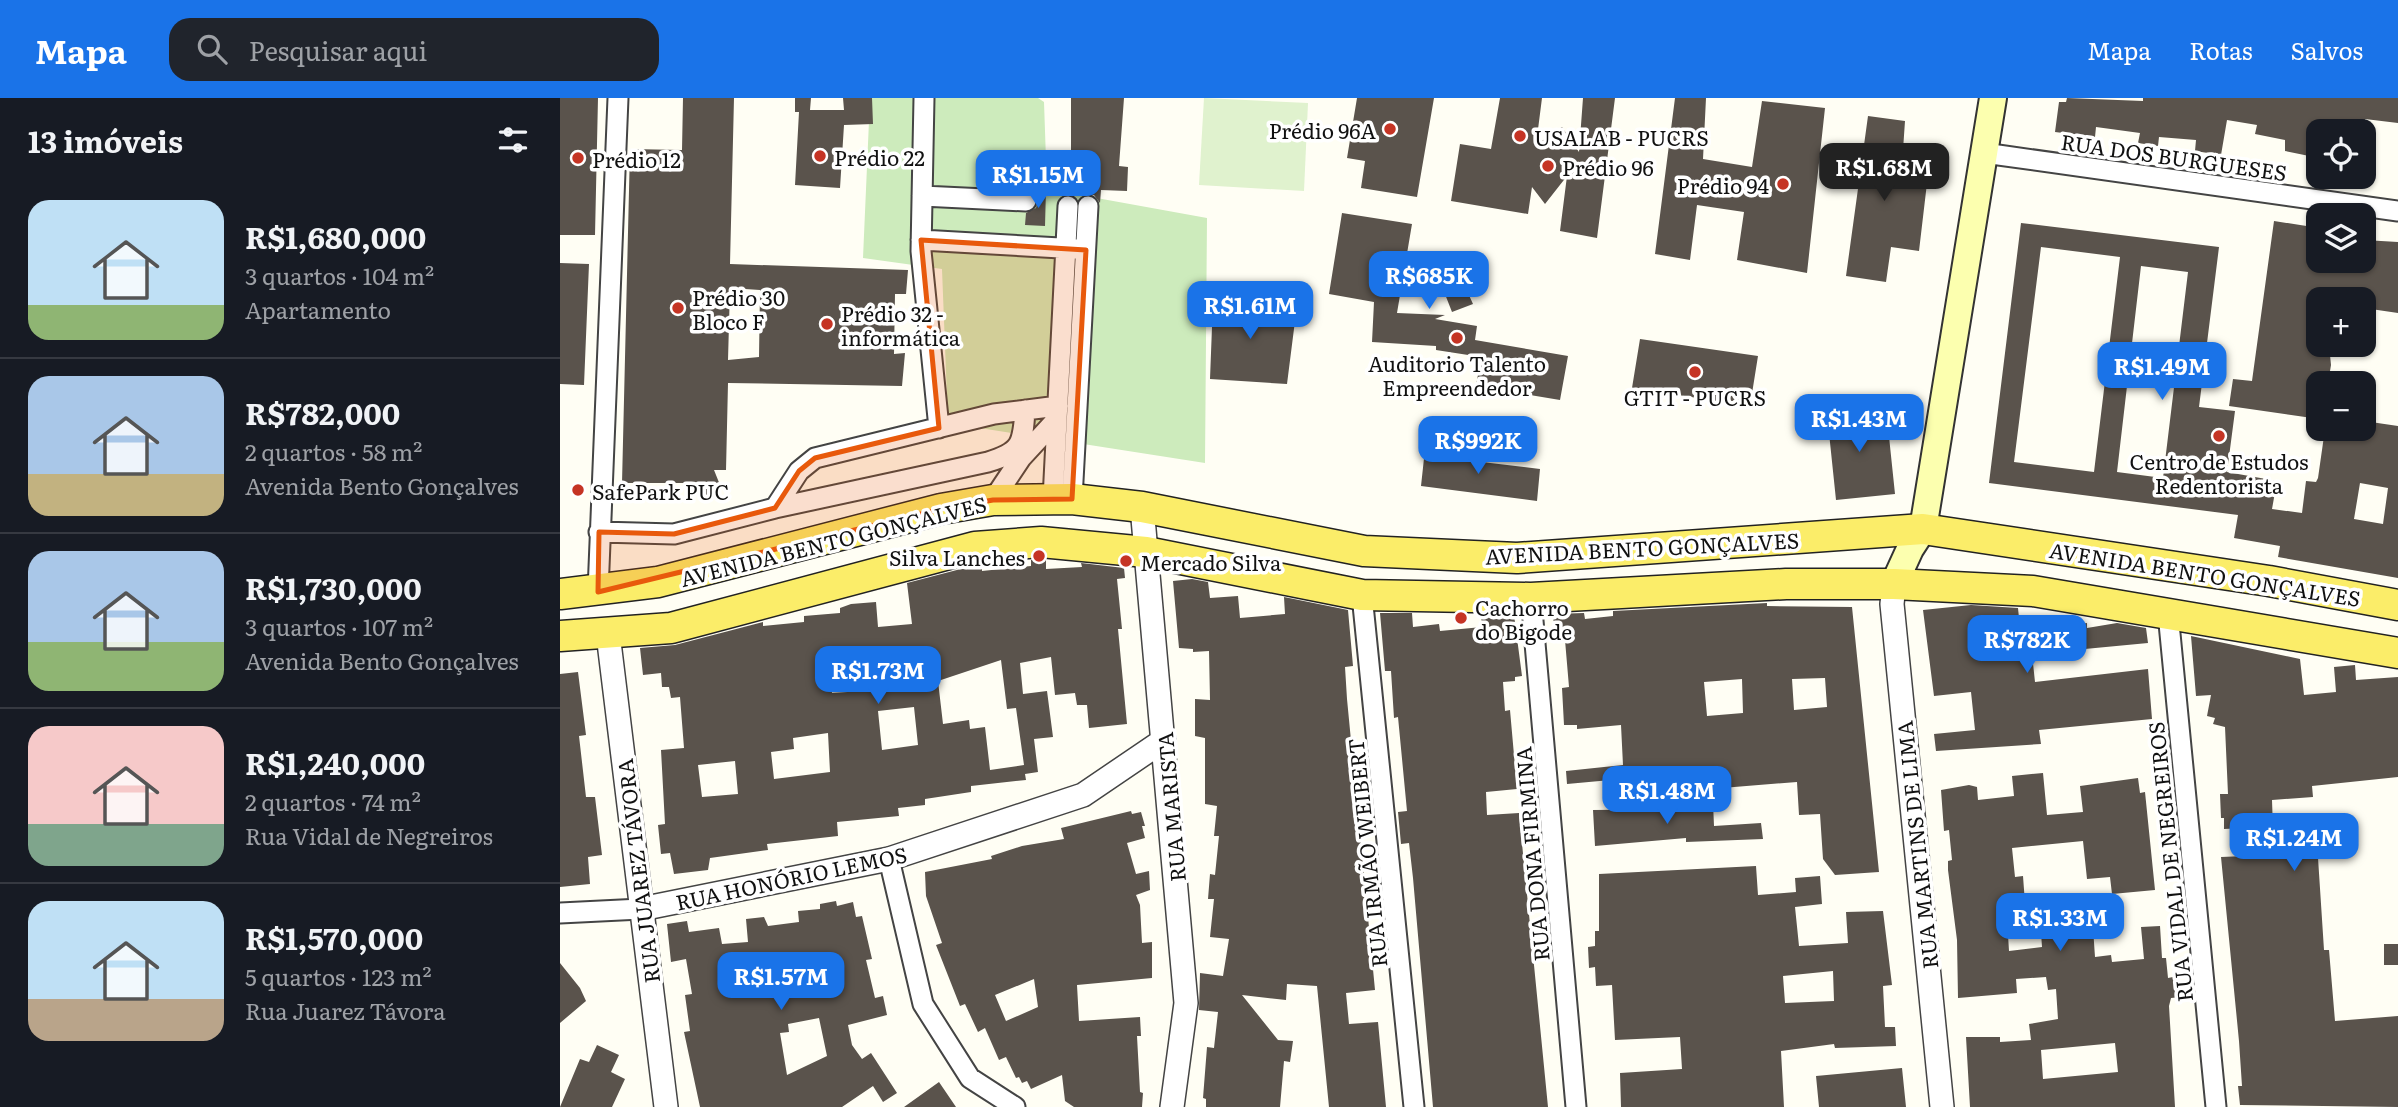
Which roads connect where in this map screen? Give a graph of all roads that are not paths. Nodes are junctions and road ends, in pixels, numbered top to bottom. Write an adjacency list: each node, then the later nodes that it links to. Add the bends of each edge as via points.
1 (618, 98): 19 (street)
2 (924, 98): 5 (street)
3 (1993, 98): 4 (main road)
4 (1984, 153): 8 (street, RUA DOS BURGUESES); 18 (main road)
5 (922, 196): 6 (street); 9 (street)
6 (1026, 201)
7 (1078, 206): 10 (street)
8 (2398, 211)
9 (921, 240): 10 (street); 13 (street)
10 (1076, 249): 12 (street); 12 (street)
11 (1025, 410): 12 (street); 13 (street); 17 (street, via 1020,444 1003,457)
12 (1062, 425): 14 (street); 15 (street, via 1013,468)
13 (939, 428): 17 (street, via 816,458 799,471)
14 (1062, 499): 15 (main road, AVENIDA BENTO GONÇALVES); 16 (main road, AVENIDA BENTO GONÇALVES)
15 (993, 500): 22 (main road, AVENIDA BENTO GONÇALVES, via 941,509 658,582)
16 (1142, 507): 18 (main road, AVENIDA BENTO GONÇALVES, via 1364,551 1517,558); 20 (street, RUA MARISTA)
17 (775, 508): 19 (street, via 674,534)
18 (1923, 529): 21 (main road); 26 (main road, AVENIDA BENTO GONÇALVES)
19 (600, 532): 22 (street)
20 (1146, 552): 24 (main road, AVENIDA BENTO GONÇALVES); 28 (main road, AVENIDA BENTO GONÇALVES, via 1041,542 975,547 671,628); 31 (street, RUA MARISTA)
21 (1894, 584): 25 (main road, AVENIDA BENTO GONÇALVES, via 1786,584); 27 (main road, AVENIDA BENTO GONÇALVES, via 2033,591); 40 (street, RUA MARTINS DE LIMA, via 1892,604)
22 (598, 592): 23 (main road, AVENIDA BENTO GONÇALVES)
23 (560, 594)
24 (1362, 595): 25 (main road, AVENIDA BENTO GONÇALVES); 38 (street, RUA IRMÃO WEIBERT)
25 (1531, 598): 39 (street, RUA DONA FIRMINA)
26 (2398, 605)
27 (2168, 613): 30 (main road, AVENIDA BENTO GONÇALVES); 41 (street, RUA VIDAL DE NEGREIROS)
28 (608, 634): 29 (main road, AVENIDA BENTO GONÇALVES); 33 (street, RUA JUAREZ TÁVORA)
29 (560, 636)
30 (2398, 653)
31 (1164, 740): 32 (street, RUA HONÓRIO LEMOS, via 1083,795); 37 (street, RUA MARISTA, via 1186,1003)
32 (889, 859): 33 (street, RUA HONÓRIO LEMOS); 36 (street, via 923,1004 970,1078)
33 (641, 909): 34 (street, RUA HONÓRIO LEMOS); 35 (street, RUA JUAREZ TÁVORA)
34 (560, 913)
35 (666, 1107)
36 (1015, 1107)
37 (1172, 1107)
38 (1414, 1107)
39 (1576, 1107)
40 (1942, 1107)
41 (2216, 1107)

